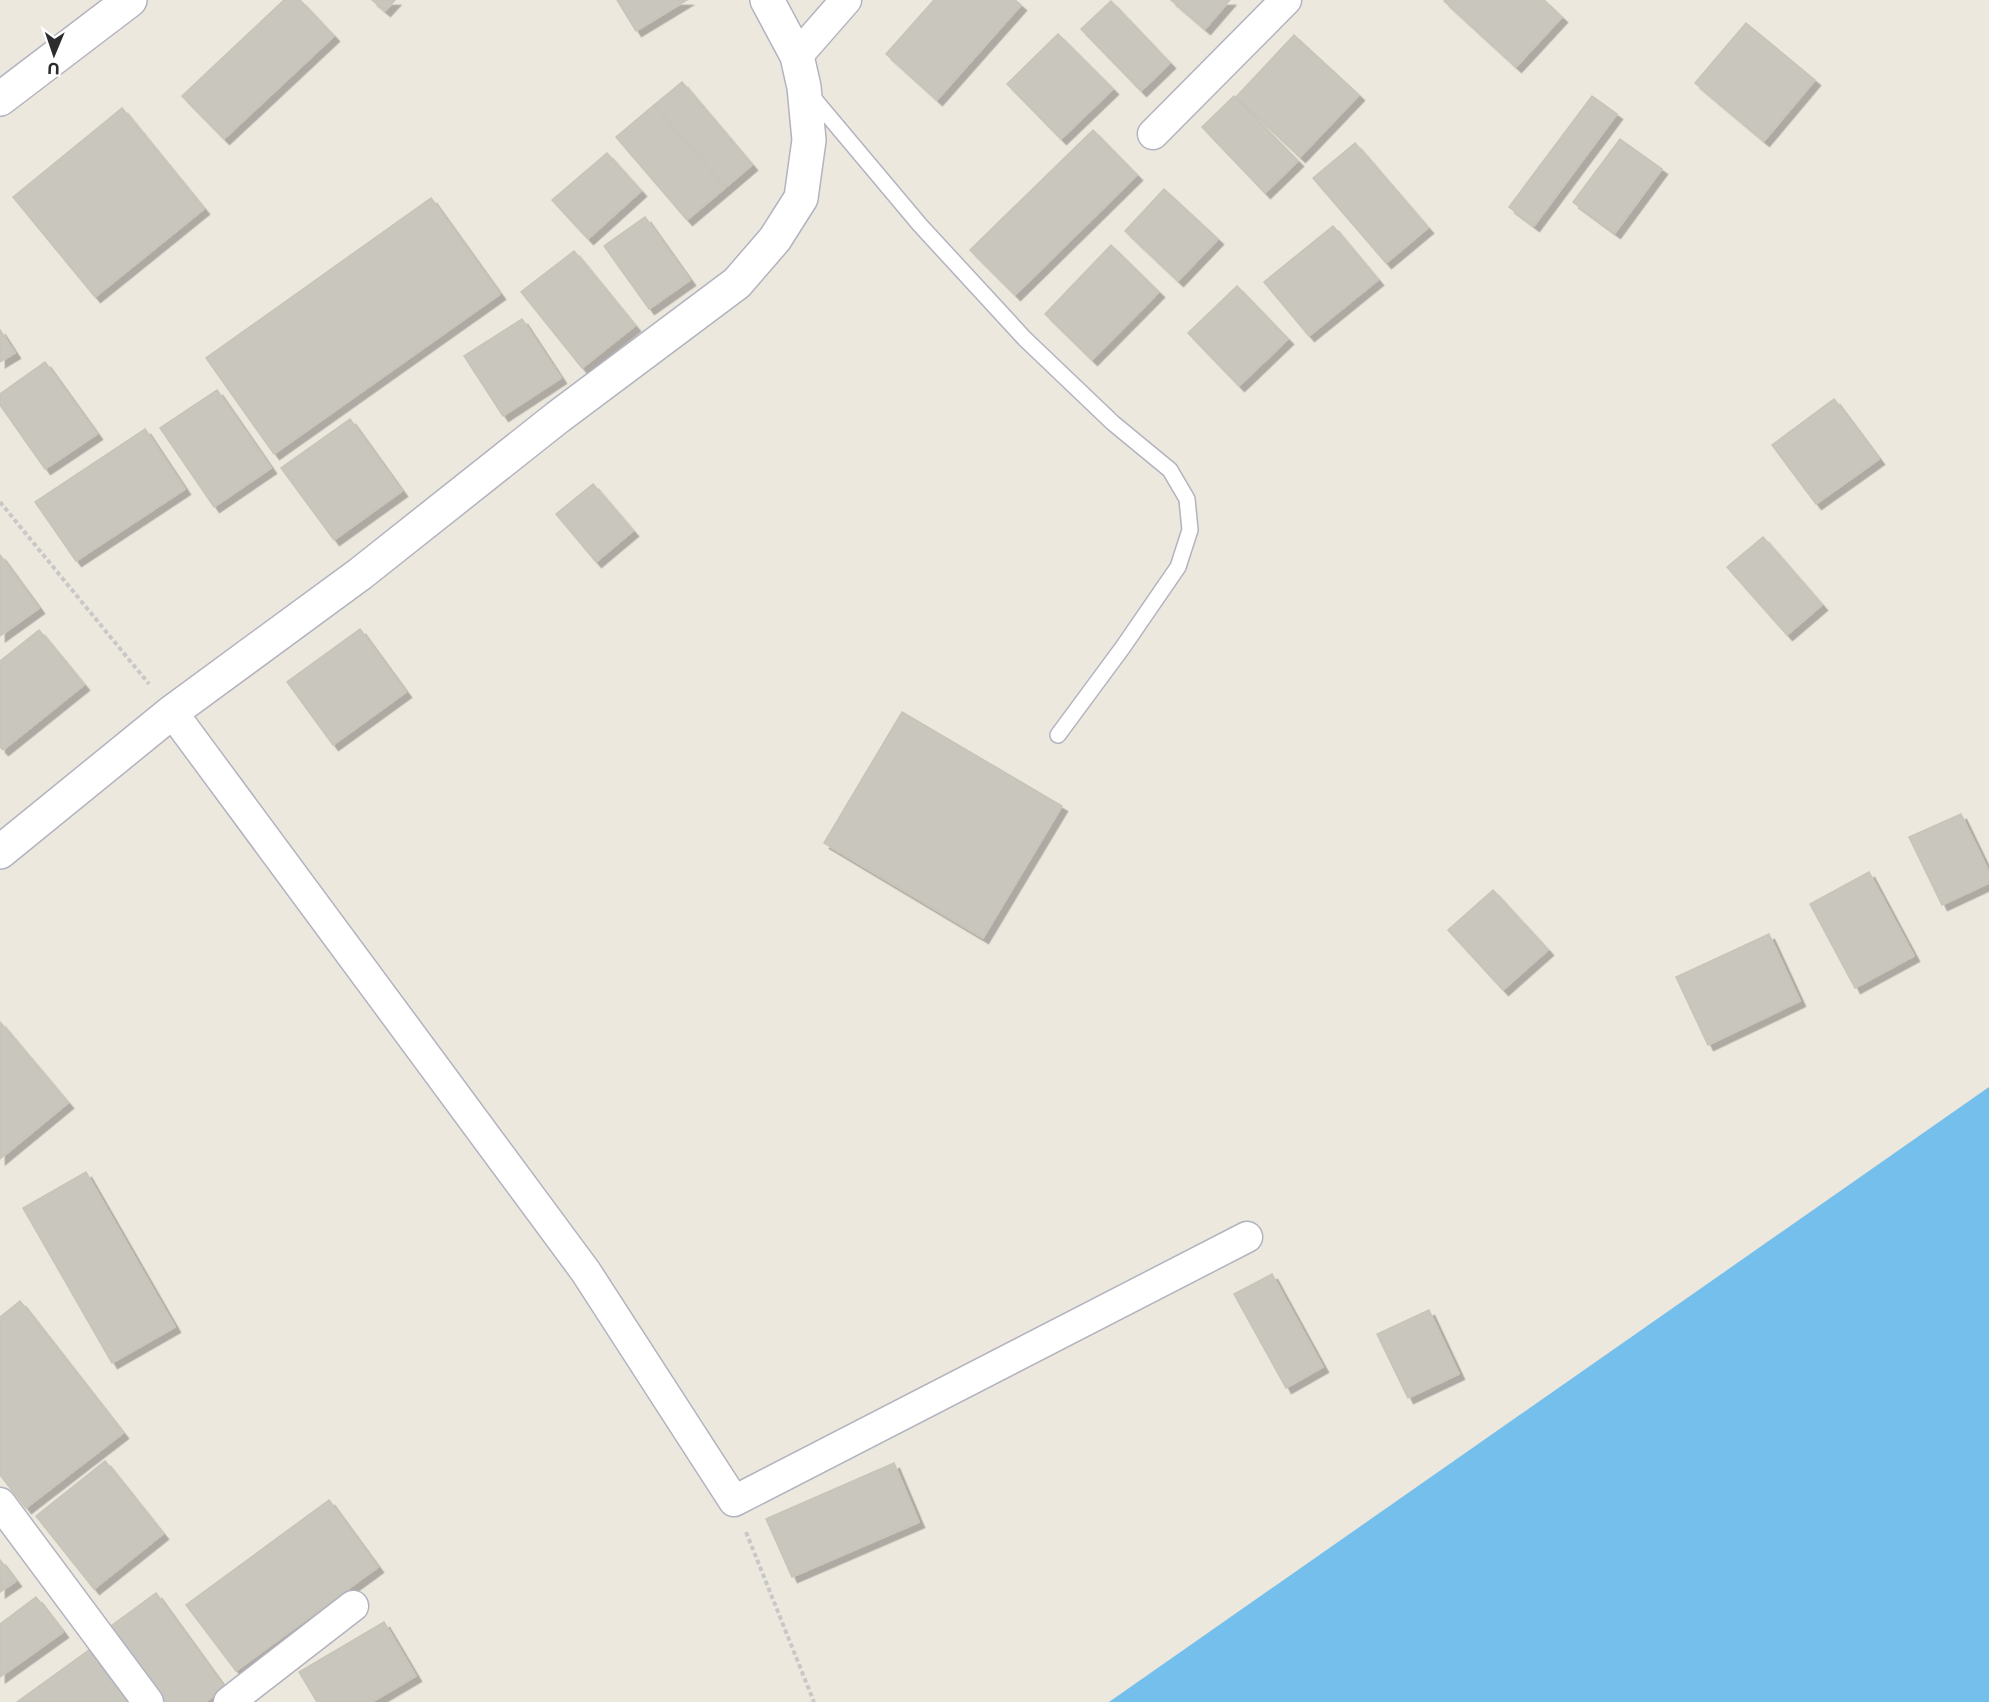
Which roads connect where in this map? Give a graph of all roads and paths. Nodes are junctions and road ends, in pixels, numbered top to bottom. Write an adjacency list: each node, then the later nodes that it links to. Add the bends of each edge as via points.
1 (130, 0): 6 (street)
2 (767, 0): 5 (street)
3 (846, 0): 5 (street)
4 (1286, 0): 7 (street)
5 (801, 72): 9 (street, via 809,140 801,198 775,239 737,283 558,417 360,574); 10 (lane, via 920,225 1025,339 1113,423 1170,470 1187,500 1190,530 1178,567)
6 (0, 99)
7 (1153, 134)
8 (0, 502): 9 (path)
9 (172, 712): 11 (street); 13 (street, via 585,1272)
10 (1058, 735)
11 (0, 852)
12 (1247, 1237): 13 (street)
13 (734, 1501): 18 (path)
14 (0, 1503): 16 (street)
15 (353, 1606): 17 (street)
16 (148, 1702)
17 (229, 1702)
18 (814, 1702)

